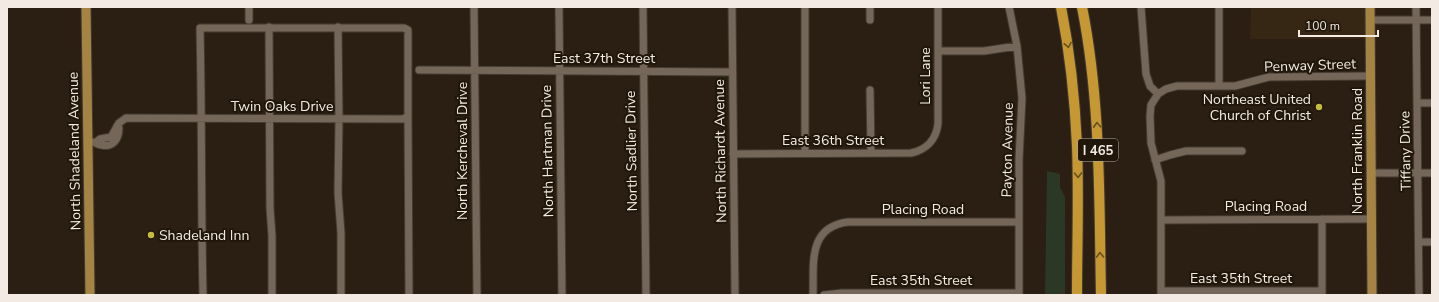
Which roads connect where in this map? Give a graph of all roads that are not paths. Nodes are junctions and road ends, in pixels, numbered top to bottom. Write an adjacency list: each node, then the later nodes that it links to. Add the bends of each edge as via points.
1 (86, 7): 41 (main road, North Shadeland Avenue)
2 (249, 7): 17 (street)
3 (474, 7): 27 (street, North Kercheval Drive)
4 (559, 7): 28 (street, North Hartman Drive)
5 (643, 7): 29 (street, North Sadlier Drive)
6 (732, 7): 30 (street, North Richardt Avenue)
7 (805, 7): 44 (street)
8 (870, 7): 18 (street)
9 (938, 7): 25 (street, Lori Lane)
10 (1009, 7): 24 (street, Payton Avenue)
11 (1060, 7): 71 (highway, I 465, one-way to 71, via 1070,59 1077,138)
12 (1082, 7): 72 (highway, I 465, one-way to 12, via 1097,128)
13 (1141, 7): 34 (street, via 1146,74 1150,86)
14 (1219, 7): 32 (street)
15 (1370, 7): 19 (main road, North Franklin Road)
16 (1416, 7): 20 (street, Tiffany Drive)
17 (249, 20)
18 (870, 20)
19 (1370, 20): 20 (street); 31 (main road, North Franklin Road)
20 (1417, 20): 21 (street); 35 (street, Tiffany Drive)
21 (1432, 20)
22 (269, 27): 23 (street); 38 (street, via 200,28); 39 (street)
23 (338, 27): 37 (street, via 408,30); 40 (street)
24 (1017, 46): 25 (street, via 984,51); 54 (street, Payton Avenue, via 1022,98)
25 (938, 51): 42 (street, Lori Lane, via 938,122)
26 (419, 70): 27 (street)
27 (475, 70): 28 (street, East 37th Street); 65 (street, North Kercheval Drive)
28 (560, 70): 29 (street, East 37th Street); 66 (street, North Hartman Drive)
29 (643, 71): 30 (street, East 37th Street); 67 (street, North Sadlier Drive)
30 (732, 72): 46 (street, North Richardt Avenue)
31 (1370, 76): 32 (street, Penway Street, via 1273,77 1235,86); 48 (main road, North Franklin Road)
32 (1219, 86): 34 (street, Penway Street, via 1177,86)
33 (870, 90): 45 (street)
34 (1158, 94): 47 (street, via 1150,113 1150,138)
35 (1417, 103): 36 (street); 49 (street, Tiffany Drive)
36 (1432, 103)
37 (408, 116): 40 (street, Twin Oaks Drive, via 403,119); 64 (street)
38 (202, 119): 39 (street, Twin Oaks Drive); 41 (street, Twin Oaks Drive, via 126,118 117,126 120,128 119,135 112,144 100,145); 61 (street)
39 (269, 119): 40 (street, Twin Oaks Drive); 62 (street)
40 (339, 119): 63 (street)
41 (92, 142): 60 (main road, North Shadeland Avenue)
42 (930, 144): 45 (street, East 36th Street, via 920,151 911,153)
43 (1242, 151): 47 (street, via 1186,151)
44 (805, 153): 45 (street, East 36th Street); 46 (street, East 36th Street)
45 (871, 153)
46 (733, 154): 68 (street, North Richardt Avenue)
47 (1156, 160): 53 (street, via 1161,181)
48 (1371, 173): 49 (street); 52 (main road, North Franklin Road)
49 (1418, 173): 50 (street); 55 (street, Tiffany Drive)
50 (1432, 173)
51 (1322, 219): 52 (street, Placing Road); 53 (street, Placing Road); 58 (street)
52 (1371, 219): 73 (main road, North Franklin Road)
53 (1161, 220): 57 (street)
54 (1019, 222): 59 (street, Payton Avenue); 69 (street, Placing Road, via 838,224 829,228 820,238 815,250)
55 (1419, 242): 56 (street); 74 (street, Tiffany Drive)
56 (1432, 242)
57 (1161, 293): 58 (street, East 35th Street)
58 (1322, 293)
59 (1019, 294): 70 (street, East 35th Street)
60 (90, 295)
61 (203, 295)
62 (272, 295)
63 (341, 295)
64 (409, 295)
65 (477, 295)
66 (562, 295)
67 (646, 295)
68 (735, 295)
69 (813, 295)
70 (824, 295)
71 (1077, 295)
72 (1101, 295)
73 (1372, 295)
74 (1419, 295)

